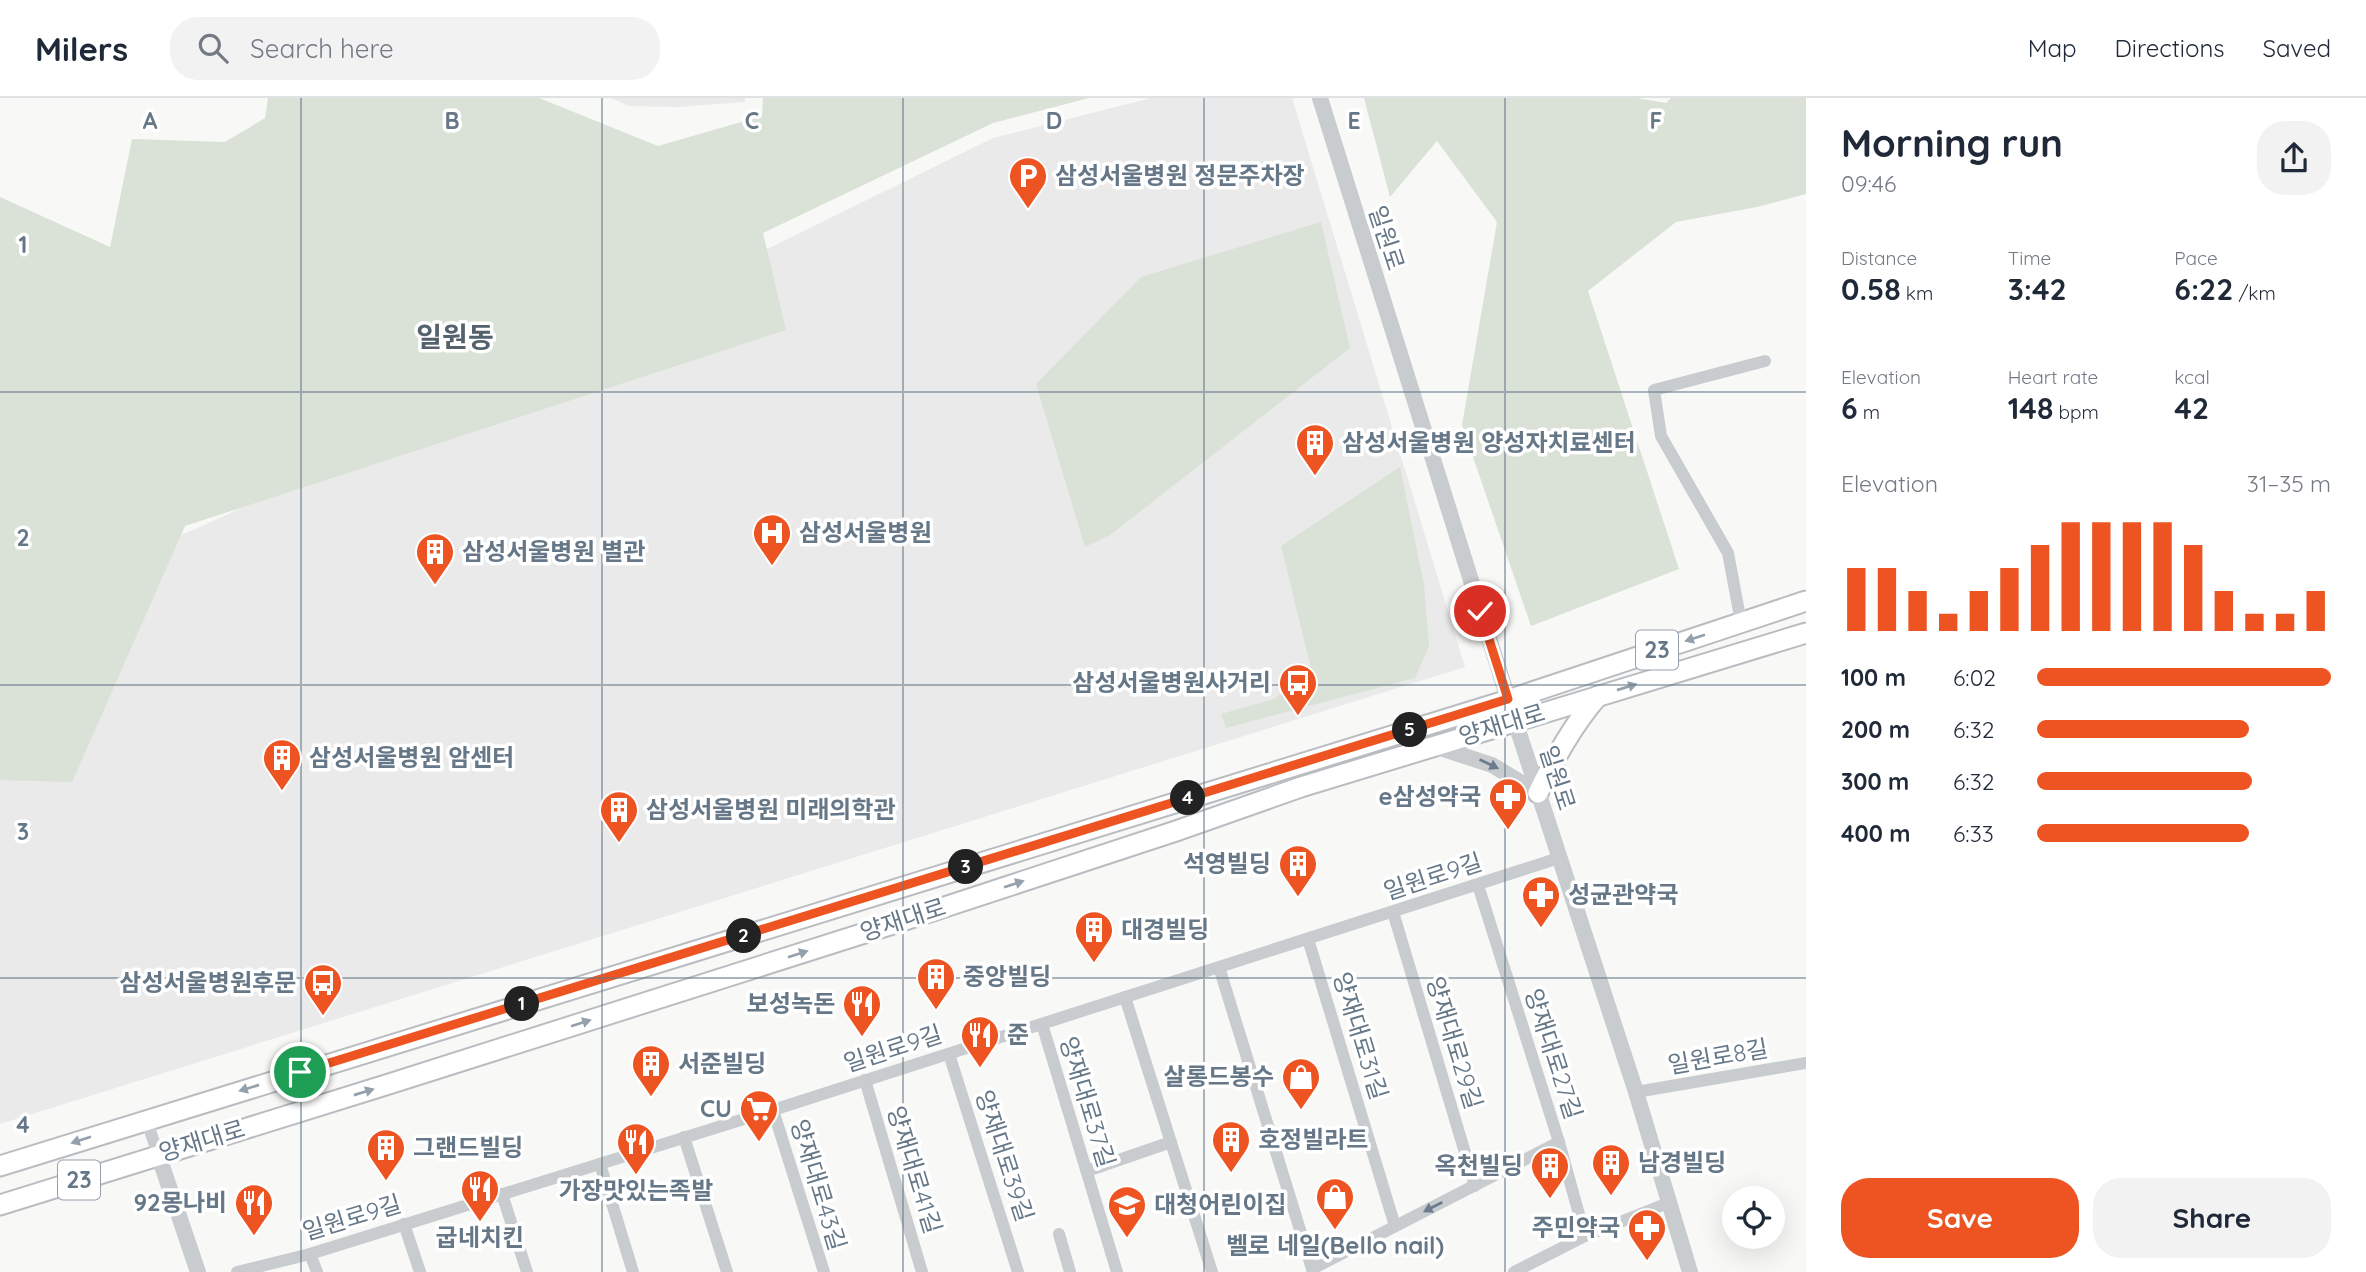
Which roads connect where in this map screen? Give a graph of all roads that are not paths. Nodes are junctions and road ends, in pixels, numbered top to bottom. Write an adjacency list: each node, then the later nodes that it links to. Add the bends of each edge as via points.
1 (1320, 98): 7 (street, 일원로)
2 (1765, 361): 4 (street, via 1654,390 1661,436 1728,553)
3 (1806, 601): 4 (main road, 양재대로 / 23)
4 (1741, 622): 7 (main road, 양재대로 / 23, one-way to 7)
5 (1806, 633): 6 (main road, 양재대로 / 23, one-way to 5)
6 (1600, 695): 8 (main road, 양재대로 / 23); 10 (main road, via 1570,732)
7 (1508, 699): 8 (street, 일원로); 23 (main road, 양재대로 / 23, one-way to 23)
8 (1515, 720): 9 (main road, 양재대로 / 23); 10 (street, 일원로)
9 (1434, 746): 10 (street, one-way to 10, via 1492,765); 27 (main road, 양재대로 / 23, one-way to 9, via 893,924)
10 (1538, 793): 11 (street, 일원로)
11 (1559, 858): 12 (street, 일원로9길); 21 (street, 일원로)
12 (1478, 885): 13 (street, 일원로9길); 26 (street, 양재대로27길)
13 (1393, 912): 14 (street, 일원로9길); 31 (street, 양재대로29길)
14 (1308, 939): 15 (street, 일원로9길); 36 (street, 양재대로31길)
15 (1219, 967): 16 (street, 일원로9길); 40 (street)
16 (1125, 997): 17 (street, 일원로9길); 25 (street)
17 (1042, 1024): 18 (street, 일원로9길); 30 (street, 양재대로37길)
18 (949, 1054): 20 (street, 일원로9길); 50 (street, 양재대로39길)
19 (1806, 1063): 21 (street, 일원로8길)
20 (865, 1080): 22 (street, 일원로9길); 49 (street, 양재대로41길)
21 (1636, 1092): 33 (street, 일원로)
22 (773, 1110): 24 (street, 일원로9길); 48 (street, 양재대로43길)
23 (146, 1119): 27 (street); 29 (main road, 양재대로 / 23, one-way to 29)
24 (684, 1137): 28 (street, 일원로9길); 47 (street)
25 (1171, 1142): 30 (street); 53 (street)
26 (1559, 1142): 31 (street); 38 (street, 양재대로27길)
27 (158, 1154): 34 (main road, 양재대로 / 23); 41 (street)
28 (600, 1164): 32 (street, 일원로9길); 46 (street)
29 (0, 1166)
30 (1087, 1171): 52 (street, 양재대로37길)
31 (1475, 1186): 36 (street, one-way to 36)
32 (502, 1194): 35 (street, 일원로9길); 45 (street)
33 (1668, 1203): 38 (street); 55 (street, 일원로)
34 (0, 1205)
35 (404, 1224): 39 (street, 일원로9길); 44 (street)
36 (1395, 1226): 40 (street)
37 (1059, 1234): 51 (street)
38 (1585, 1236): 54 (street)
39 (310, 1254): 42 (street, 일원로9길); 43 (street)
40 (1313, 1270)
41 (198, 1272)
42 (237, 1272)
43 (317, 1272)
44 (420, 1272)
45 (527, 1272)
46 (634, 1272)
47 (727, 1272)
48 (824, 1272)
49 (922, 1272)
50 (1018, 1272)
51 (1070, 1272)
52 (1117, 1272)
53 (1212, 1272)
54 (1514, 1272)
55 (1690, 1272)

